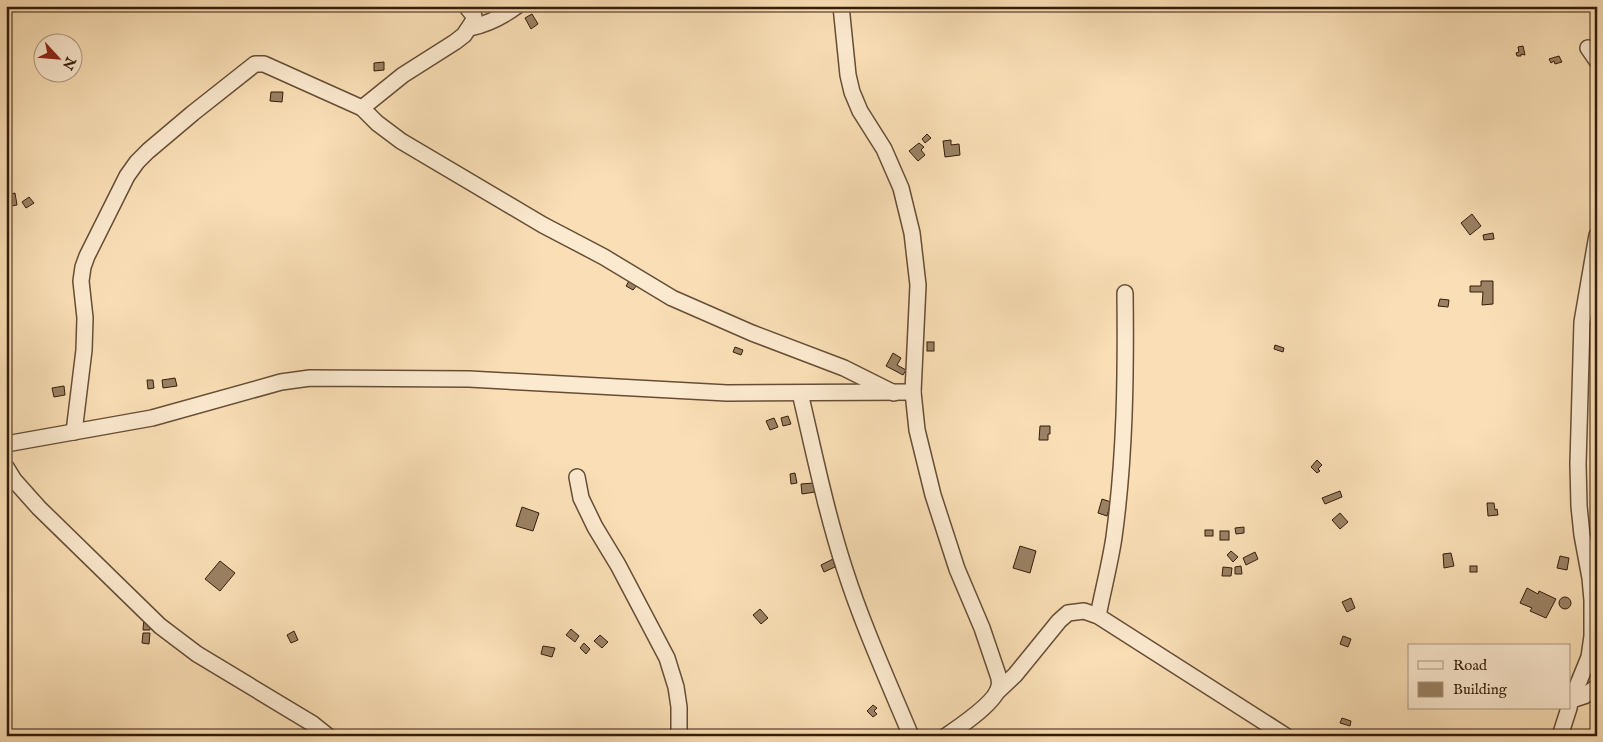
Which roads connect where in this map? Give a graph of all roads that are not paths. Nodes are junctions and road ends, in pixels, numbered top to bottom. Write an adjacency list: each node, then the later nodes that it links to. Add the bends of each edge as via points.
1 (466, 6): 4 (street, via 474,16)
2 (517, 6): 4 (street, via 486,25)
3 (841, 6): 10 (street, via 852,92 884,149 901,188 912,233 918,285)
4 (470, 28): 7 (street)
5 (1588, 48): 6 (street)
6 (1597, 61)
7 (362, 108): 12 (street, via 401,142 672,298 844,368); 13 (street, via 264,64 255,64 137,162 83,267 84,350)
8 (1597, 235): 20 (street, via 1582,322 1578,464 1580,516 1592,600 1592,636 1589,657)
9 (1125, 293): 17 (street, via 1122,459 1114,538)
10 (913, 392): 12 (street); 19 (street, via 917,430 933,495 957,569 999,678)
11 (800, 393): 12 (street); 13 (street, via 700,392 469,379 310,378 281,382 152,418); 24 (street, via 845,571)
12 (894, 393)
13 (74, 432): 14 (street)
14 (6, 444)
15 (6, 467): 22 (street, via 39,508 160,626 197,654)
16 (577, 477): 23 (street, via 581,498 595,527 667,658 676,687)
17 (1098, 616): 19 (street, via 1084,611 1068,613); 26 (street)
18 (1597, 686): 20 (street)
19 (998, 692): 25 (street, via 988,704)
20 (1570, 705)
21 (1568, 710): 27 (street)
22 (328, 736)
23 (679, 736)
24 (911, 736)
25 (946, 736)
26 (1286, 736)
27 (1560, 736)

